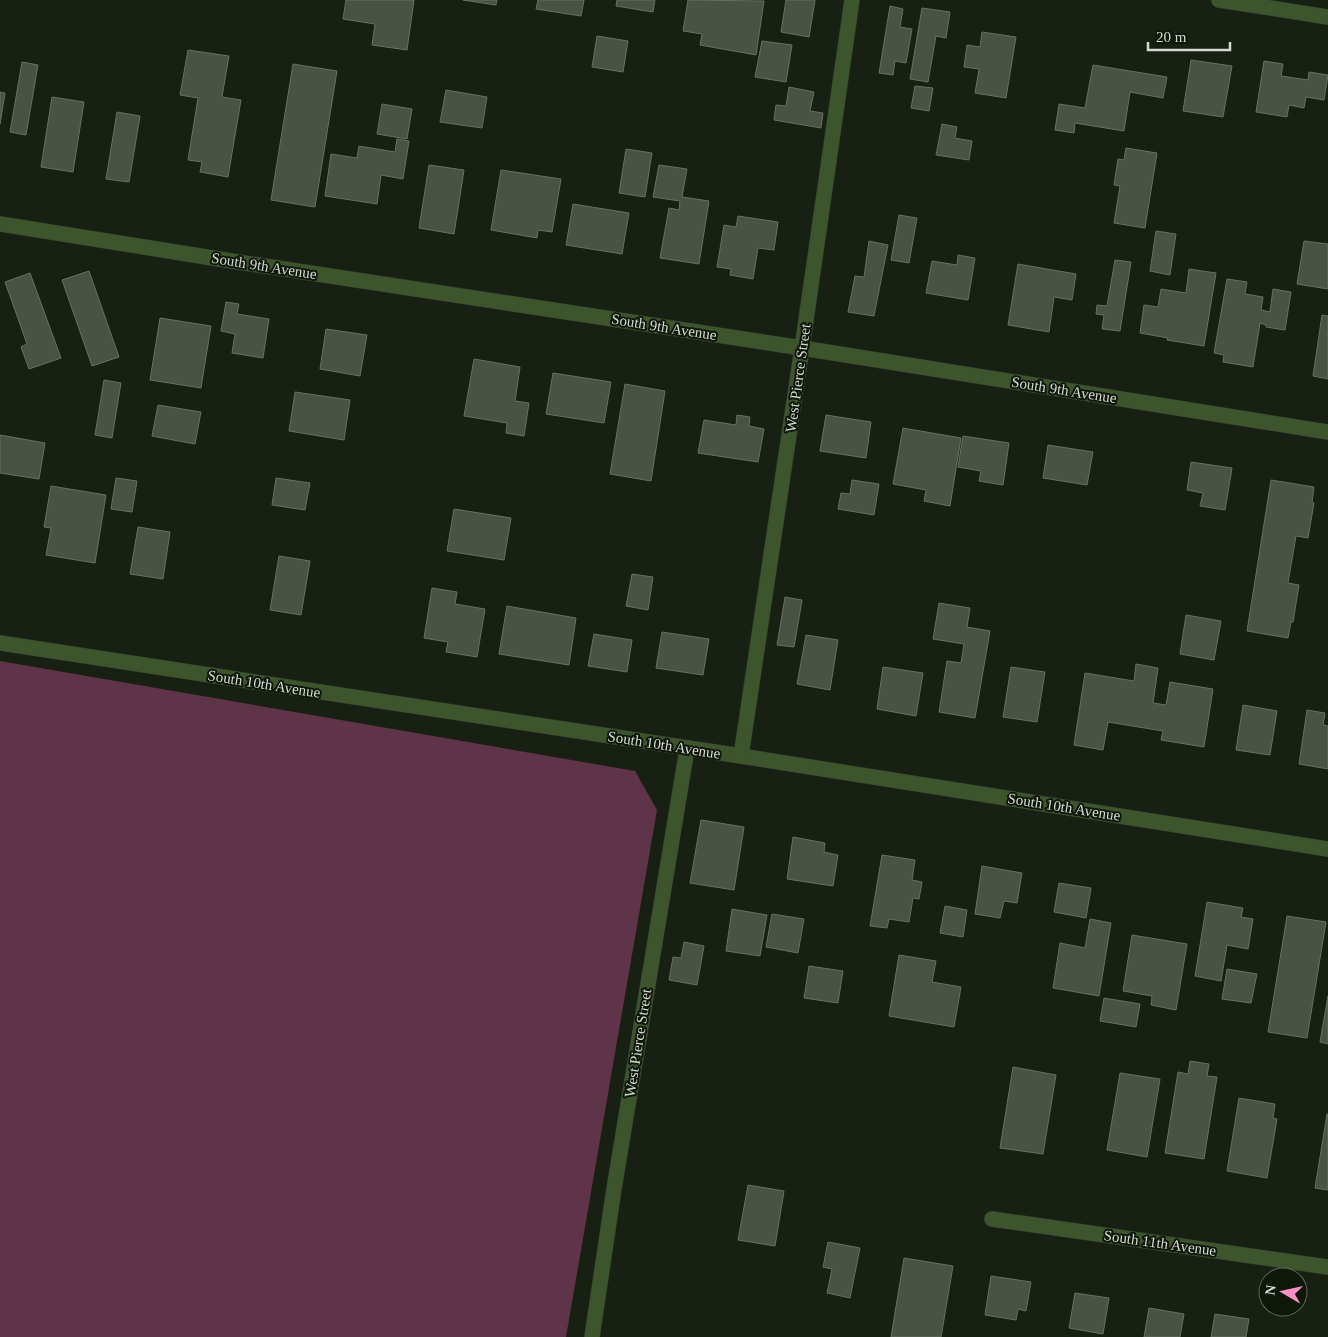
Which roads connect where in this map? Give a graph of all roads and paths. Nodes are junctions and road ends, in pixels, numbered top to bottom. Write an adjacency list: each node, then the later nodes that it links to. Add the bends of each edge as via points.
1 (852, 0): 5 (street, West Pierce Street)
2 (1219, 0): 3 (street)
3 (1328, 17)
4 (0, 224): 5 (street, South 9th Avenue)
5 (802, 348): 6 (street, South 9th Avenue); 9 (street, West Pierce Street)
6 (1328, 432)
7 (0, 643): 8 (street, South 10th Avenue)
8 (686, 749): 9 (street, South 10th Avenue); 13 (street, West Pierce Street)
9 (741, 756): 10 (street, South 10th Avenue)
10 (1328, 849)
11 (992, 1219): 12 (street, South 11th Avenue)
12 (1328, 1267)
13 (592, 1337)

